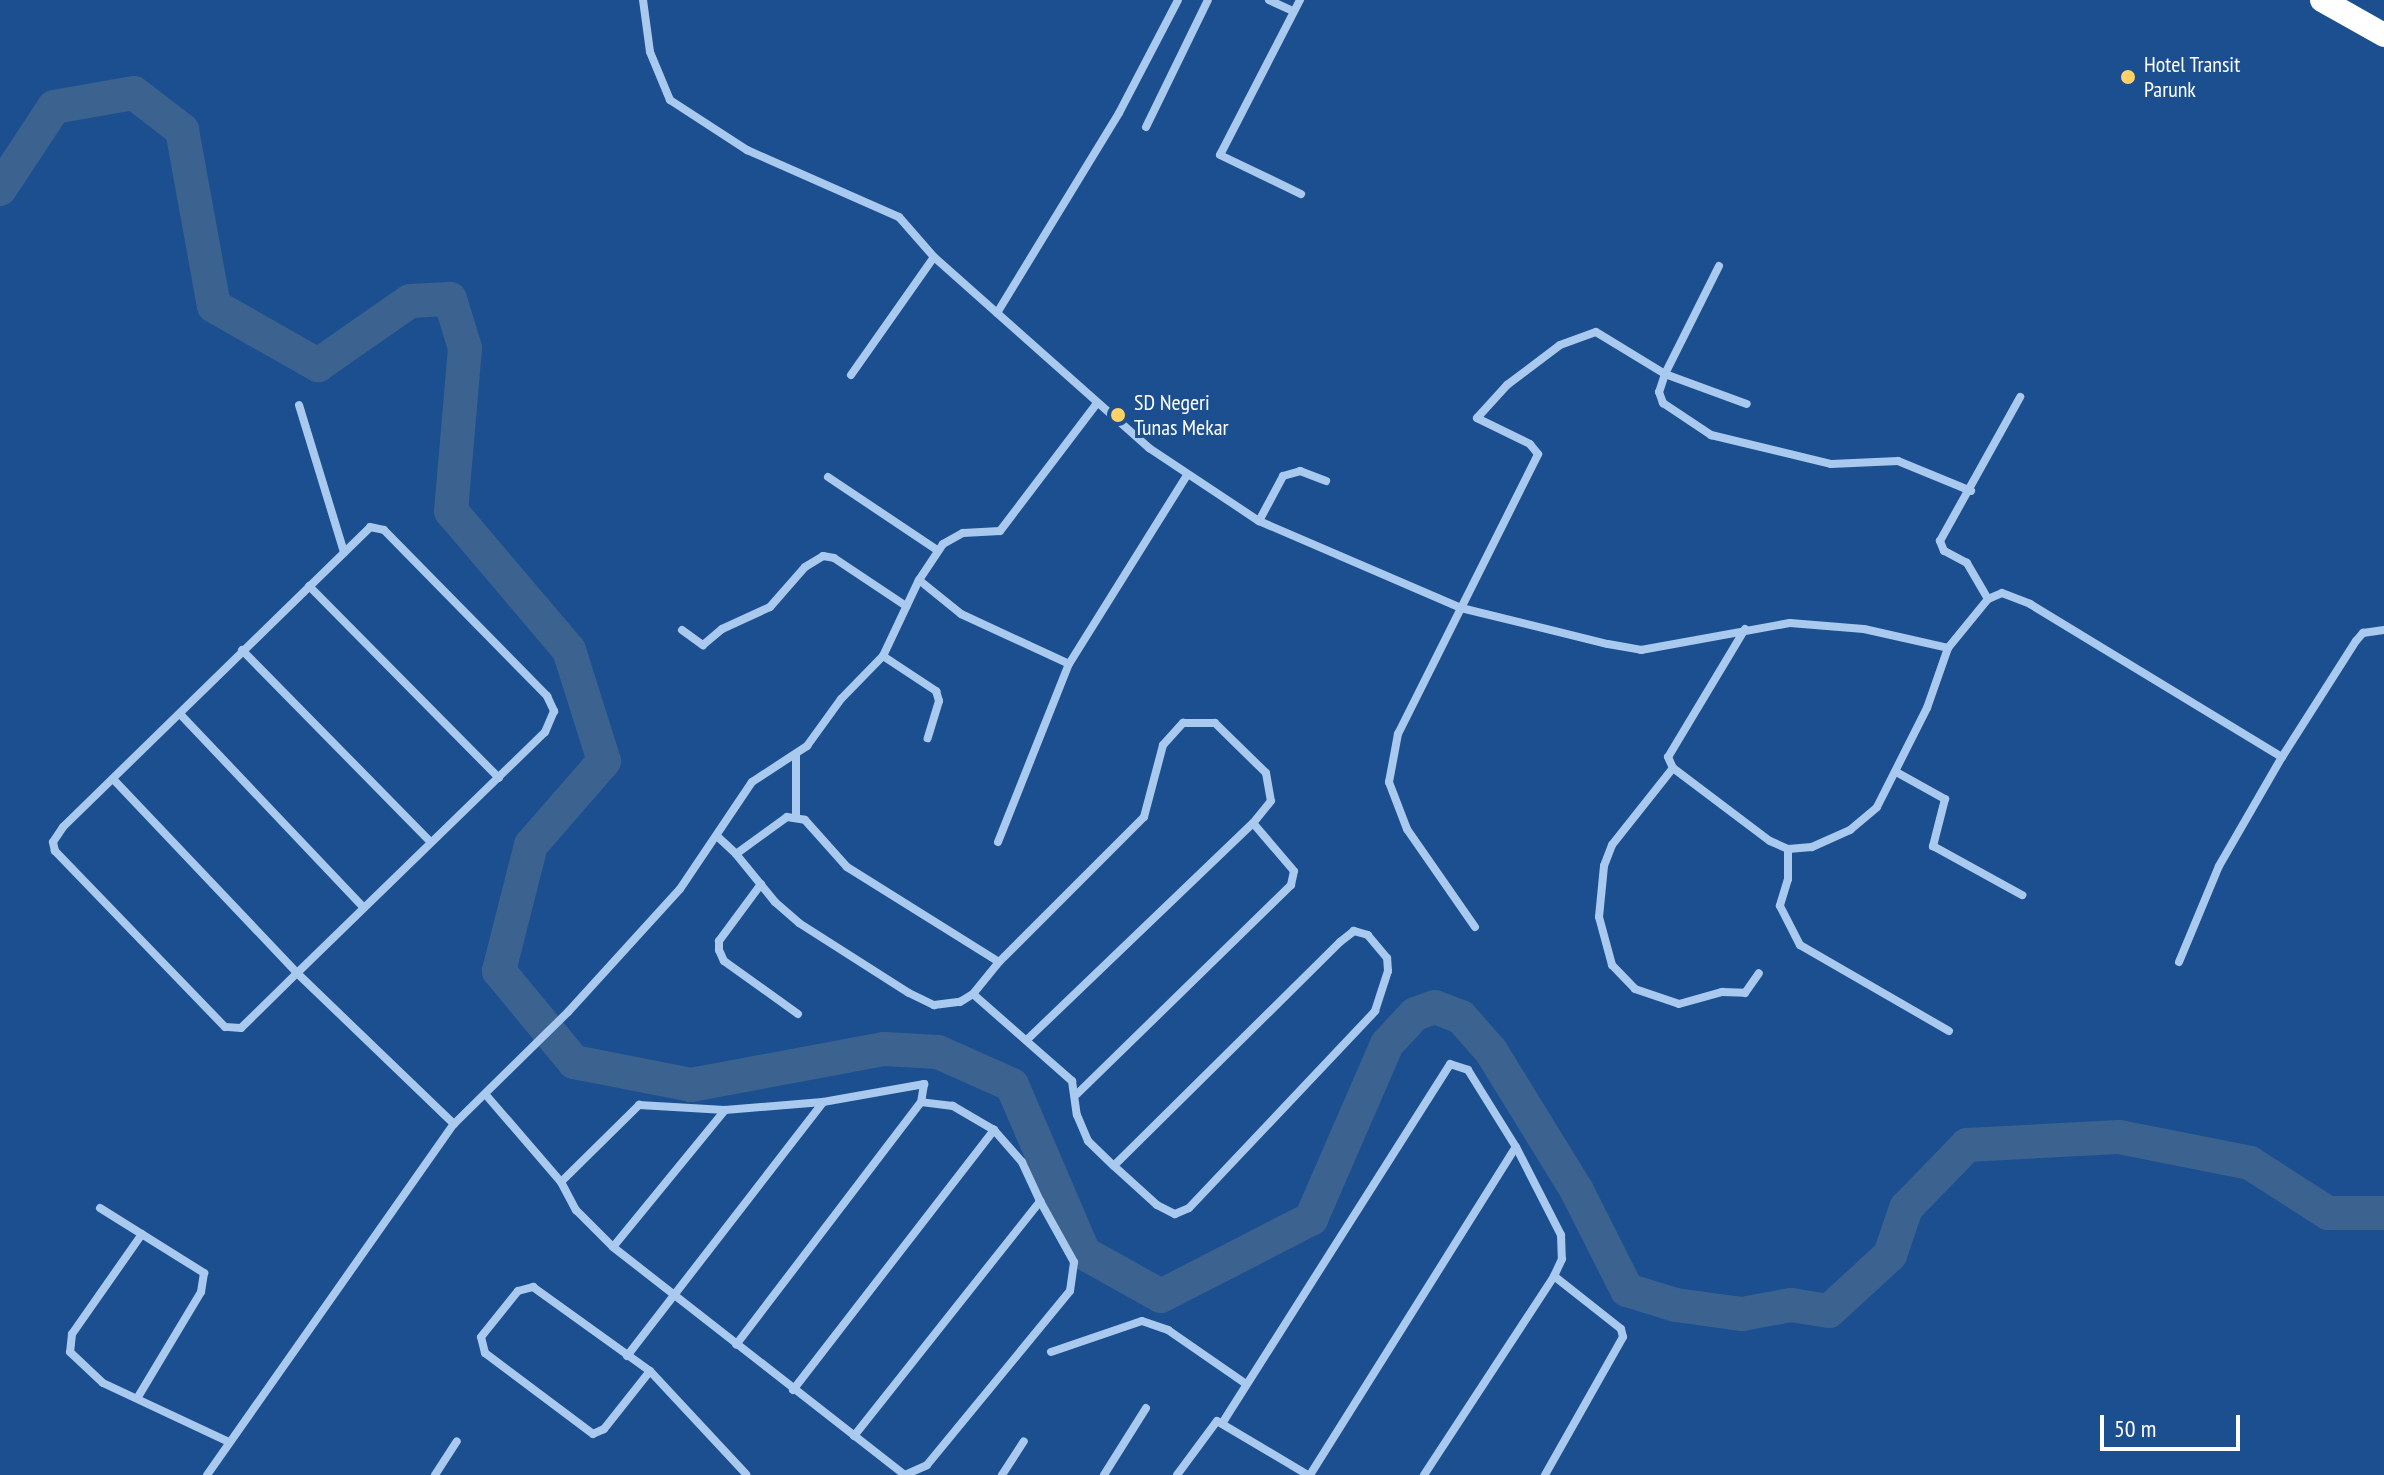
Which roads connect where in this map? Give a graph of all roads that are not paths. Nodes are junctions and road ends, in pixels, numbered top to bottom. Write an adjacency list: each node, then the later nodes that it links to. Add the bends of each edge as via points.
1 (643, 0): 13 (street, via 650,52 670,100 747,150 899,217)
2 (1178, 0): 15 (street, via 1119,113)
3 (1208, 0): 11 (street)
4 (1269, 0): 8 (street)
5 (1300, 0): 8 (street)
6 (2322, 0): 10 (highway)
7 (2347, 0): 9 (highway)
8 (1290, 10): 12 (street, via 1220,155)
9 (2384, 21)
10 (2384, 35)
11 (1146, 127)
12 (1301, 194)
13 (934, 257): 15 (street); 17 (street)
14 (1719, 266): 16 (street)
15 (997, 313): 19 (street)
16 (1665, 374): 20 (street); 25 (street, via 1663,403 1711,435 1831,464 1898,461); 33 (street, via 1621,345 1589,332 1539,358 1477,414 1479,421 1530,444 1538,454)
17 (851, 375)
18 (2020, 397): 25 (street)
19 (1097, 403): 23 (street); 27 (street, via 1000,531 952,536)
20 (1747, 404)
21 (299, 405): 28 (street)
22 (828, 477): 27 (street)
23 (1186, 477): 26 (street); 40 (street)
24 (1326, 481): 26 (street, via 1300,471 1283,476)
25 (1971, 491): 31 (street, via 1940,547 1967,563)
26 (1259, 521): 33 (street)
27 (937, 550): 29 (street)
28 (344, 552): 30 (street); 47 (street, via 370,527 384,530 553,704 545,732)
29 (919, 580): 32 (street); 40 (street, via 961,614)
30 (309, 586): 38 (street); 47 (street)
31 (1988, 599): 37 (street); 44 (street, via 2002,593 2030,604)
32 (906, 606): 35 (street, via 823,556 805,567 770,607 722,629 703,645); 39 (street)
33 (1461, 608): 34 (street, via 1641,650); 59 (street, via 1398,734 1389,782 1407,829)
34 (1745, 629): 37 (street, via 1790,623 1864,629); 45 (street, via 1670,746)
35 (682, 630)
36 (2384, 630): 44 (street, via 2363,633 2356,641)
37 (1948, 648): 46 (street)
38 (242, 650): 41 (street); 52 (street)
39 (883, 656): 42 (street, via 936,691 939,701); 43 (street)
40 (1069, 664): 53 (street)
41 (180, 714): 48 (street); 58 (street)
42 (928, 738)
43 (796, 755): 49 (street); 51 (street, via 752,782)
44 (2282, 757): 61 (street, via 2219,866)
45 (1673, 768): 54 (street); 63 (street, via 1612,845 1604,866 1599,917 1612,965 1635,989 1679,1004 1711,994 1745,993)
46 (1898, 773): 54 (street, via 1877,807 1850,830 1812,847); 57 (street, via 1945,799 1933,846)
47 (499, 778): 52 (street)
48 (114, 780): 62 (street); 62 (street, via 63,827 53,842 55,851 225,1027 241,1028)
49 (796, 817): 55 (street, via 778,821); 60 (street, via 847,867)
50 (1253, 823): 60 (street, via 1271,801 1266,773 1215,723 1183,723 1163,745 1144,817); 67 (street); 68 (street, via 1294,871 1291,885)
51 (718, 837): 55 (street); 69 (street, via 680,889)
52 (429, 840): 58 (street)
53 (998, 842)
54 (1788, 849): 66 (street, via 1788,879 1780,906 1800,945)
55 (736, 854): 56 (street)
56 (761, 884): 64 (street, via 799,923 909,993 934,1005 960,1002); 65 (street, via 719,941 719,950 724,961)
57 (2022, 895)
58 (362, 906): 62 (street)
59 (1475, 927)
60 (999, 962): 64 (street)
61 (2179, 962)
62 (297, 973): 73 (street)
63 (1759, 973)
64 (973, 994): 67 (street)
65 (798, 1014)
66 (1949, 1031)
67 (1027, 1040): 68 (street, via 1072,1081)
68 (1077, 1094): 76 (street, via 1082,1131)
69 (486, 1095): 73 (street); 77 (street)
70 (823, 1102): 71 (street, via 920,1083 926,1090); 72 (street); 83 (street)
71 (921, 1102): 74 (street, via 953,1106); 84 (street)
72 (725, 1110): 77 (street, via 639,1105); 81 (street)
73 (454, 1124): 94 (street)
74 (994, 1130): 78 (street, via 1022,1162); 89 (street)
75 (1516, 1147): 82 (street, via 1561,1235 1562,1259); 88 (street, via 1468,1070 1450,1064); 103 (street)
76 (1114, 1166): 76 (street, via 1164,1210 1175,1214 1189,1208 1375,1011 1387,958 1368,935 1354,931 1340,942)
77 (561, 1182): 81 (street, via 576,1210)
78 (1040, 1201): 93 (street); 93 (street, via 1074,1262 1070,1291 918,1473 905,1475)
79 (100, 1208): 80 (street)
80 (142, 1234): 90 (street, via 201,1267 205,1280); 90 (street, via 69,1341 70,1352 87,1373)
81 (613, 1247): 83 (street)
82 (1554, 1276): 104 (street); 105 (street, via 1621,1329 1623,1337)
83 (672, 1296): 84 (street); 86 (street)
84 (736, 1345): 89 (street)
85 (1051, 1352): 88 (street, via 1142,1321 1168,1330)
86 (627, 1356): 87 (street); 87 (street, via 525,1286 481,1337 480,1346 593,1434 604,1429)
87 (650, 1371): 97 (street)
88 (1246, 1384): 92 (street)
89 (793, 1390): 93 (street)
90 (138, 1397): 94 (street)
91 (1146, 1408): 101 (street)
92 (1223, 1422): 102 (street, via 1210,1426); 103 (street)
93 (854, 1436)
94 (227, 1441): 98 (street)
95 (457, 1441): 99 (street)
96 (1024, 1441): 100 (street)
97 (746, 1474)
98 (207, 1475)
99 (435, 1475)
100 (1002, 1475)
101 (1104, 1475)
102 (1177, 1475)
103 (1309, 1475)
104 (1424, 1475)
105 (1545, 1475)

